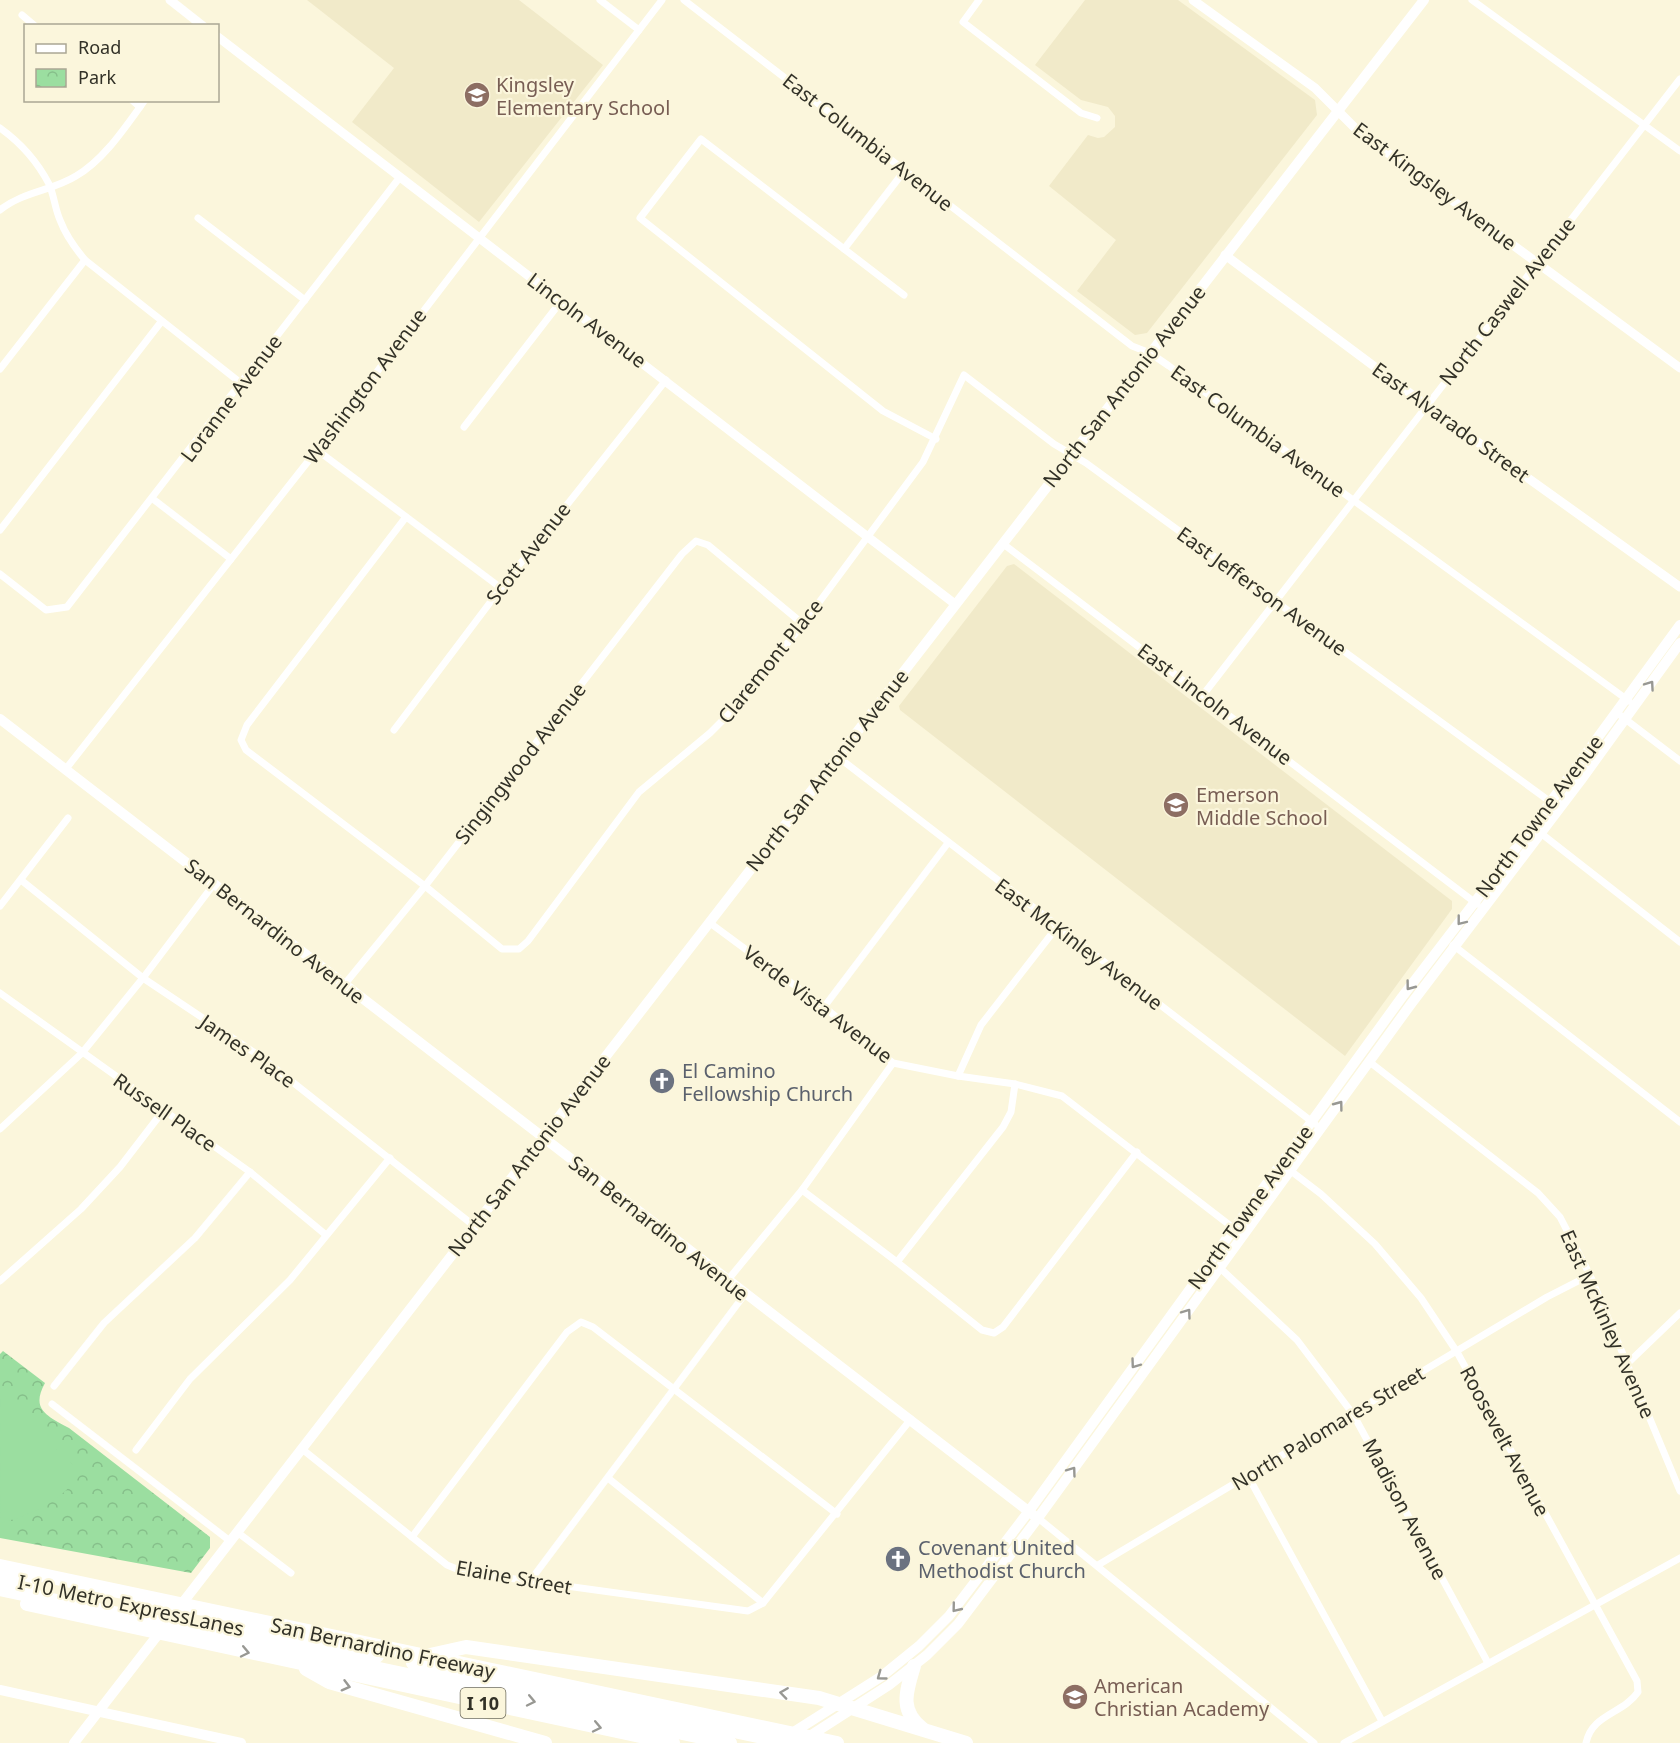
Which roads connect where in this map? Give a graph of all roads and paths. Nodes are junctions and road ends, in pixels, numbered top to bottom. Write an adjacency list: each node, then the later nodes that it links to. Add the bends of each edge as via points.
1 (170, 0): 11 (street)
2 (600, 0): 12 (street)
3 (662, 0): 12 (street, Washington Avenue)
4 (684, 0): 21 (street, East Columbia Avenue)
5 (979, 0): 17 (street, via 963,22 1081,113)
6 (1193, 0): 16 (street, East Kingsley Avenue, via 1315,88)
7 (1424, 0): 16 (main road, North San Antonio Avenue)
8 (1472, 0): 18 (street)
9 (22, 15): 10 (street)
10 (33, 24)
11 (201, 24)
12 (639, 30): 26 (street, Washington Avenue)
13 (219, 38): 22 (street, Lincoln Avenue)
14 (1680, 78): 18 (street, North Caswell Avenue)
15 (143, 104): 23 (street, via 89,166 75,177)
16 (1339, 110): 28 (main road, North San Antonio Avenue); 30 (street, East Kingsley Avenue, via 1358,131)
17 (1097, 118)
18 (1644, 124): 20 (street); 30 (street, North Caswell Avenue)
19 (0, 128): 23 (street, via 16,139)
20 (1680, 151)
21 (905, 170): 27 (street); 35 (street, East Columbia Avenue, via 1132,346)
22 (400, 177): 26 (street, Lincoln Avenue); 32 (street, Loranne Avenue)
23 (50, 186): 24 (street, via 15,199); 29 (street, via 70,243)
24 (0, 210)
25 (198, 218): 32 (street)
26 (478, 239): 33 (street, Lincoln Avenue); 44 (street, Washington Avenue)
27 (844, 249): 31 (street); 43 (street, via 701,139 640,218 883,411)
28 (1225, 255): 35 (main road, North San Antonio Avenue); 41 (street, East Alvarado Street)
29 (85, 260): 34 (street); 37 (street)
30 (1537, 264): 36 (street, East Kingsley Avenue); 41 (street, North Caswell Avenue)
31 (904, 295)
32 (305, 300): 40 (street, Loranne Avenue)
33 (562, 300): 39 (street, Lincoln Avenue); 42 (street)
34 (161, 322): 40 (street); 49 (street)
35 (1150, 353): 45 (main road, North San Antonio Avenue); 47 (street, East Columbia Avenue)
36 (1680, 368)
37 (0, 369)
38 (964, 375): 43 (street, Claremont Place); 45 (street, East Jefferson Avenue)
39 (666, 380): 50 (street, Lincoln Avenue); 55 (street, Scott Avenue)
40 (242, 384): 46 (street, Loranne Avenue)
41 (1426, 405): 47 (street, North Caswell Avenue); 54 (street, East Alvarado Street)
42 (464, 427)
43 (936, 439): 50 (street, Claremont Place)
44 (317, 450): 48 (street); 52 (street, Washington Avenue)
45 (1070, 454): 51 (main road, North San Antonio Avenue); 56 (street, East Jefferson Avenue)
46 (153, 499): 52 (street); 53 (street, Loranne Avenue, via 67,607 46,610)
47 (1354, 502): 56 (street, North Caswell Avenue); 62 (street, East Columbia Avenue)
48 (406, 517): 55 (street); 77 (street, via 247,725 241,740 246,750)
49 (0, 530)
50 (866, 536): 57 (street, Lincoln Avenue); 58 (street, Claremont Place)
51 (1002, 543): 57 (main road, North San Antonio Avenue); 61 (street, East Lincoln Avenue)
52 (231, 559): 70 (street, Washington Avenue)
53 (0, 574)
54 (1680, 587)
55 (501, 588): 67 (street, Scott Avenue)
56 (1276, 602): 61 (street, North Caswell Avenue); 71 (street, East Jefferson Avenue)
57 (956, 604): 68 (main road, North San Antonio Avenue)
58 (803, 624): 77 (street, Claremont Place, via 735,708 639,792 519,949 502,949); 77 (street, Singingwood Avenue, via 708,545 696,541)
59 (1680, 625): 62 (main road, North Towne Avenue)
60 (1680, 643): 63 (main road, North Towne Avenue, one-way to 60)
61 (1203, 694): 79 (street, East Lincoln Avenue)
62 (1626, 699): 63 (street, East Columbia Avenue); 64 (main road, North Towne Avenue)
63 (1636, 706): 66 (main road, North Towne Avenue)
64 (1616, 712): 66 (street); 71 (main road, North Towne Avenue)
65 (0, 719): 70 (main road, San Bernardino Avenue)
66 (1626, 719): 69 (street); 71 (main road, North Towne Avenue)
67 (394, 730)
68 (838, 757): 74 (street, East McKinley Avenue); 80 (main road, North San Antonio Avenue)
69 (1680, 761)
70 (65, 770): 76 (main road, San Bernardino Avenue)
71 (1554, 806): 73 (main road, North Towne Avenue)
72 (68, 818): 75 (street)
73 (1536, 830): 79 (main road, North Towne Avenue); 82 (street)
74 (948, 843): 81 (street, East McKinley Avenue); 87 (street)
75 (21, 880): 78 (street); 84 (street, James Place)
76 (214, 884): 84 (street); 85 (main road, San Bernardino Avenue)
77 (425, 886): 85 (street, Singingwood Avenue)
78 (0, 906)
79 (1480, 906): 83 (main road, North Towne Avenue)
80 (710, 923): 87 (street, Verde Vista Avenue); 98 (main road, North San Antonio Avenue)
81 (1057, 927): 91 (street, via 981,1025); 94 (street, East McKinley Avenue)
82 (1680, 942)
83 (1451, 943): 89 (main road, North Towne Avenue); 94 (main road, North Towne Avenue, one-way to 94); 95 (street)
84 (144, 978): 88 (street); 100 (street, James Place, via 261,1057)
85 (344, 985): 98 (main road, San Bernardino Avenue)
86 (0, 993): 88 (street, Russell Place)
87 (824, 1007): 90 (street, Verde Vista Avenue)
88 (82, 1053): 93 (street, Russell Place); 96 (street)
89 (1371, 1062): 97 (main road, North Towne Avenue, one-way to 89); 112 (street, East McKinley Avenue, via 1538,1192 1560,1217)
90 (893, 1063): 91 (street, Verde Vista Avenue); 104 (street)
91 (958, 1076): 92 (street, Verde Vista Avenue)
92 (1015, 1084): 99 (street, Verde Vista Avenue, via 1062,1096); 110 (street, via 1011,1112 1003,1127)
93 (163, 1111): 103 (street, Russell Place); 113 (street, via 89,1200)
94 (1312, 1122): 97 (street, East McKinley Avenue); 101 (main road, North Towne Avenue)
95 (1680, 1122)
96 (0, 1129)
97 (1322, 1129): 102 (main road, North Towne Avenue)
98 (543, 1138): 105 (main road, North San Antonio Avenue); 114 (main road, San Bernardino Avenue)
99 (1137, 1152): 106 (street, Verde Vista Avenue); 110 (street, via 1003,1327 994,1333 982,1330)
100 (390, 1158): 105 (street, James Place); 107 (street)
101 (1281, 1164): 102 (street, Roosevelt Avenue); 106 (main road, North Towne Avenue)
102 (1290, 1171): 108 (main road, North Towne Avenue); 117 (street, Roosevelt Avenue, via 1322,1194 1375,1244 1421,1298)
103 (250, 1172): 107 (street, Russell Place); 119 (street, via 195,1238 90,1339)
104 (801, 1190): 110 (street); 114 (street)
105 (473, 1225): 124 (main road, North San Antonio Avenue)
106 (1234, 1228): 108 (street, Verde Vista Avenue); 109 (main road, North Towne Avenue)
107 (326, 1235): 125 (street, via 290,1280 190,1378)
108 (1243, 1235): 111 (main road, North Towne Avenue)
109 (1211, 1260): 111 (street, Madison Avenue); 129 (main road, North Towne Avenue, one-way to 129)
110 (897, 1262)
111 (1220, 1267): 122 (street, Madison Avenue, via 1297,1340); 131 (main road, North Towne Avenue, one-way to 111)
112 (1590, 1275): 117 (street, North Palomares Street); 118 (street, East McKinley Avenue)
113 (0, 1281)
114 (728, 1281): 115 (main road, San Bernardino Avenue)
115 (745, 1294): 120 (street); 123 (main road, San Bernardino Avenue)
116 (1680, 1313): 118 (street)
117 (1457, 1352): 122 (street, North Palomares Street); 143 (street, Roosevelt Avenue)
118 (1629, 1362): 128 (street, East McKinley Avenue)
119 (54, 1386)
120 (676, 1389): 127 (street); 130 (street); 133 (street, via 593,1326 581,1322 567,1332)
121 (52, 1404): 132 (street)
122 (1353, 1414): 126 (street, North Palomares Street); 148 (street, Madison Avenue)
123 (911, 1419): 129 (main road, San Bernardino Avenue); 130 (street)
124 (302, 1449): 132 (main road, North San Antonio Avenue); 133 (street, Elaine Street)
125 (136, 1450)
126 (1248, 1476): 135 (street, North Palomares Street); 153 (street)
127 (608, 1478): 139 (street); 142 (street)
128 (1680, 1491)
129 (1029, 1511): 131 (main road, San Bernardino Avenue); 151 (main road, North Towne Avenue, one-way to 151, via 949,1617)
130 (837, 1514): 142 (street)
131 (1038, 1518): 135 (street, San Bernardino Avenue); 149 (main road, North Towne Avenue, via 958,1624)
132 (234, 1536): 137 (street); 152 (main road, North San Antonio Avenue)
133 (412, 1538): 139 (street, Elaine Street, via 447,1565)
134 (1680, 1558): 143 (street)
135 (1098, 1565): 166 (street, San Bernardino Avenue)
136 (0, 1566): 144 (highway, San Bernardino Freeway / I 10)
137 (291, 1573)
138 (0, 1577): 144 (highway, I-10 Metro ExpressLanes)
139 (530, 1581): 142 (street, Elaine Street, via 733,1610 748,1611)
140 (0, 1589): 144 (highway, I-10 Metro ExpressLanes)
141 (0, 1598): 144 (highway, San Bernardino Freeway / I 10)
142 (763, 1603)
143 (1594, 1606): 148 (street); 167 (street, Roosevelt Avenue, via 1637,1681 1638,1692 1630,1703 1597,1722)
144 (155, 1616): 145 (highway, San Bernardino Freeway / I 10); 145 (highway, San Bernardino Freeway / I 10)
145 (190, 1623): 146 (highway, San Bernardino Freeway / I 10); 147 (highway, San Bernardino Freeway / I 10, one-way to 147); 161 (highway, I-10 Metro ExpressLanes, one-way to 161); 163 (highway, I-10 Metro ExpressLanes)
146 (425, 1656): 151 (highway, one-way to 146, via 819,1698 465,1647); 155 (highway, San Bernardino Freeway / I 10)
147 (293, 1662): 159 (highway, one-way to 159, via 329,1682); 160 (highway, San Bernardino Freeway / I 10, one-way to 160)
148 (1488, 1663): 153 (street)
149 (914, 1666): 151 (main road, North Towne Avenue); 154 (highway, via 906,1690 907,1712)
150 (0, 1690): 152 (main road)
151 (847, 1707): 154 (highway); 162 (main road, North Towne Avenue); 164 (main road, North Towne Avenue)
152 (98, 1712): 157 (main road, North San Antonio Avenue); 158 (main road)
153 (1382, 1721): 156 (street)
154 (927, 1732): 165 (highway)
155 (831, 1742)
156 (1349, 1742)
157 (74, 1743)
158 (241, 1743)
159 (545, 1743)
160 (673, 1743)
161 (730, 1743)
162 (776, 1743)
163 (791, 1743)
164 (799, 1743)
165 (966, 1743)
166 (1314, 1743)
167 (1586, 1743)

